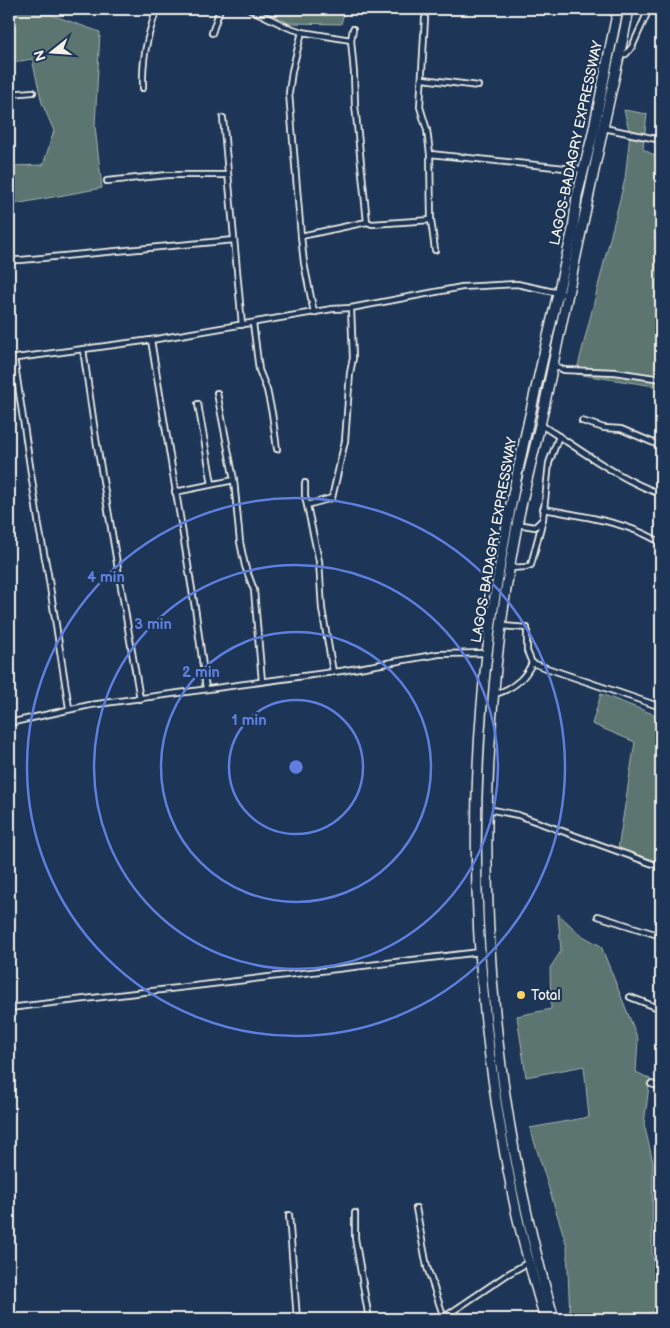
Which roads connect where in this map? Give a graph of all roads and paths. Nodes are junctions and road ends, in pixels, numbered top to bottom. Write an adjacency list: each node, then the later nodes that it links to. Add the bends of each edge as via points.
1 (157, 9): 15 (street, via 147,37 142,66)
2 (220, 9): 10 (street)
3 (250, 9): 9 (street)
4 (618, 9): 22 (highway, LAGOS-BADAGRY EXPRESSWAY)
5 (629, 9): 12 (highway, LAGOS-BADAGRY EXPRESSWAY)
6 (648, 9): 12 (street, via 632,47 626,54)
7 (425, 18): 13 (street)
8 (353, 29): 11 (street)
9 (302, 32): 11 (street); 27 (street, via 289,93)
10 (212, 33)
11 (351, 40): 26 (street)
12 (619, 55): 19 (highway, LAGOS-BADAGRY EXPRESSWAY)
13 (422, 79): 14 (street); 21 (street, via 420,107)
14 (478, 86)
15 (143, 88)
16 (33, 92): 17 (street)
17 (9, 94)
18 (223, 118): 23 (street)
19 (603, 128): 20 (street); 32 (highway, LAGOS-BADAGRY EXPRESSWAY)
20 (661, 140)
21 (430, 154): 22 (street); 25 (street)
22 (584, 170): 31 (highway, LAGOS-BADAGRY EXPRESSWAY)
23 (228, 175): 24 (street, via 168,175); 28 (street)
24 (107, 181)
25 (431, 220): 26 (street); 29 (street)
26 (367, 222): 27 (street)
27 (301, 236): 34 (street)
28 (234, 240): 30 (street); 36 (street)
29 (435, 250)
30 (9, 260)
31 (558, 293): 32 (street); 33 (street, via 518,284 462,287); 61 (highway, LAGOS-BADAGRY EXPRESSWAY, via 512,502)
32 (568, 295): 40 (highway, LAGOS-BADAGRY EXPRESSWAY)
33 (352, 308): 34 (street); 54 (street, via 353,358 345,441 338,475 332,498)
34 (314, 313): 35 (street)
35 (253, 323): 36 (street); 48 (street, via 259,370 272,413)
36 (242, 325): 37 (street)
37 (151, 340): 38 (street); 52 (street)
38 (82, 349): 39 (street); 67 (street)
39 (12, 358): 69 (street)
40 (553, 365): 41 (street, via 564,370 615,372); 45 (highway, LAGOS-BADAGRY EXPRESSWAY)
41 (661, 379)
42 (217, 393): 49 (street)
43 (198, 404): 51 (street)
44 (582, 421): 47 (street, via 621,429)
45 (540, 424): 46 (street); 57 (highway, LAGOS-BADAGRY EXPRESSWAY)
46 (559, 436): 53 (street); 55 (street, via 549,464)
47 (661, 446)
48 (277, 449)
49 (234, 480): 51 (street); 64 (street, via 240,542 254,590)
50 (305, 483): 54 (street)
51 (212, 484): 52 (street)
52 (175, 492): 65 (street)
53 (661, 494)
54 (307, 505): 63 (street, via 319,561 322,609)
55 (543, 509): 56 (street); 58 (street, via 587,517 649,535)
56 (543, 519): 57 (street, via 535,527); 59 (street, via 531,565)
57 (517, 524): 59 (highway, LAGOS-BADAGRY EXPRESSWAY)
58 (661, 543)
59 (510, 568): 60 (highway, LAGOS-BADAGRY EXPRESSWAY)
60 (502, 626): 62 (street, via 527,628 527,651); 66 (highway, LAGOS-BADAGRY EXPRESSWAY)
61 (487, 653): 63 (street, via 439,654); 75 (highway, LAGOS-BADAGRY EXPRESSWAY, via 478,763)
62 (532, 663): 66 (street, via 519,682); 68 (street)
63 (333, 672): 64 (street)
64 (262, 681): 65 (street)
65 (206, 690): 67 (street)
66 (495, 694): 71 (highway, LAGOS-BADAGRY EXPRESSWAY)
67 (140, 699): 69 (street)
68 (661, 707)
69 (68, 708): 70 (street)
70 (9, 723)
71 (488, 809): 72 (street, via 518,815); 91 (highway, LAGOS-BADAGRY EXPRESSWAY, via 487,886 499,1042 514,1149)
72 (661, 867)
73 (598, 916): 74 (street)
74 (661, 936)
75 (480, 952): 77 (street); 84 (highway, LAGOS-BADAGRY EXPRESSWAY, via 495,1099 514,1203)
76 (630, 997): 78 (street)
77 (9, 1008)
78 (661, 1009)
79 (651, 1084): 80 (street)
80 (661, 1087)
81 (416, 1208): 89 (street, via 427,1267)
82 (355, 1213): 88 (street, via 355,1238)
83 (289, 1215): 87 (street)
84 (529, 1262): 89 (street); 90 (highway, LAGOS-BADAGRY EXPRESSWAY)
85 (658, 1262): 86 (street)
86 (661, 1271)
87 (297, 1319)
88 (369, 1319)
89 (443, 1319)
90 (545, 1319)
91 (554, 1319)

